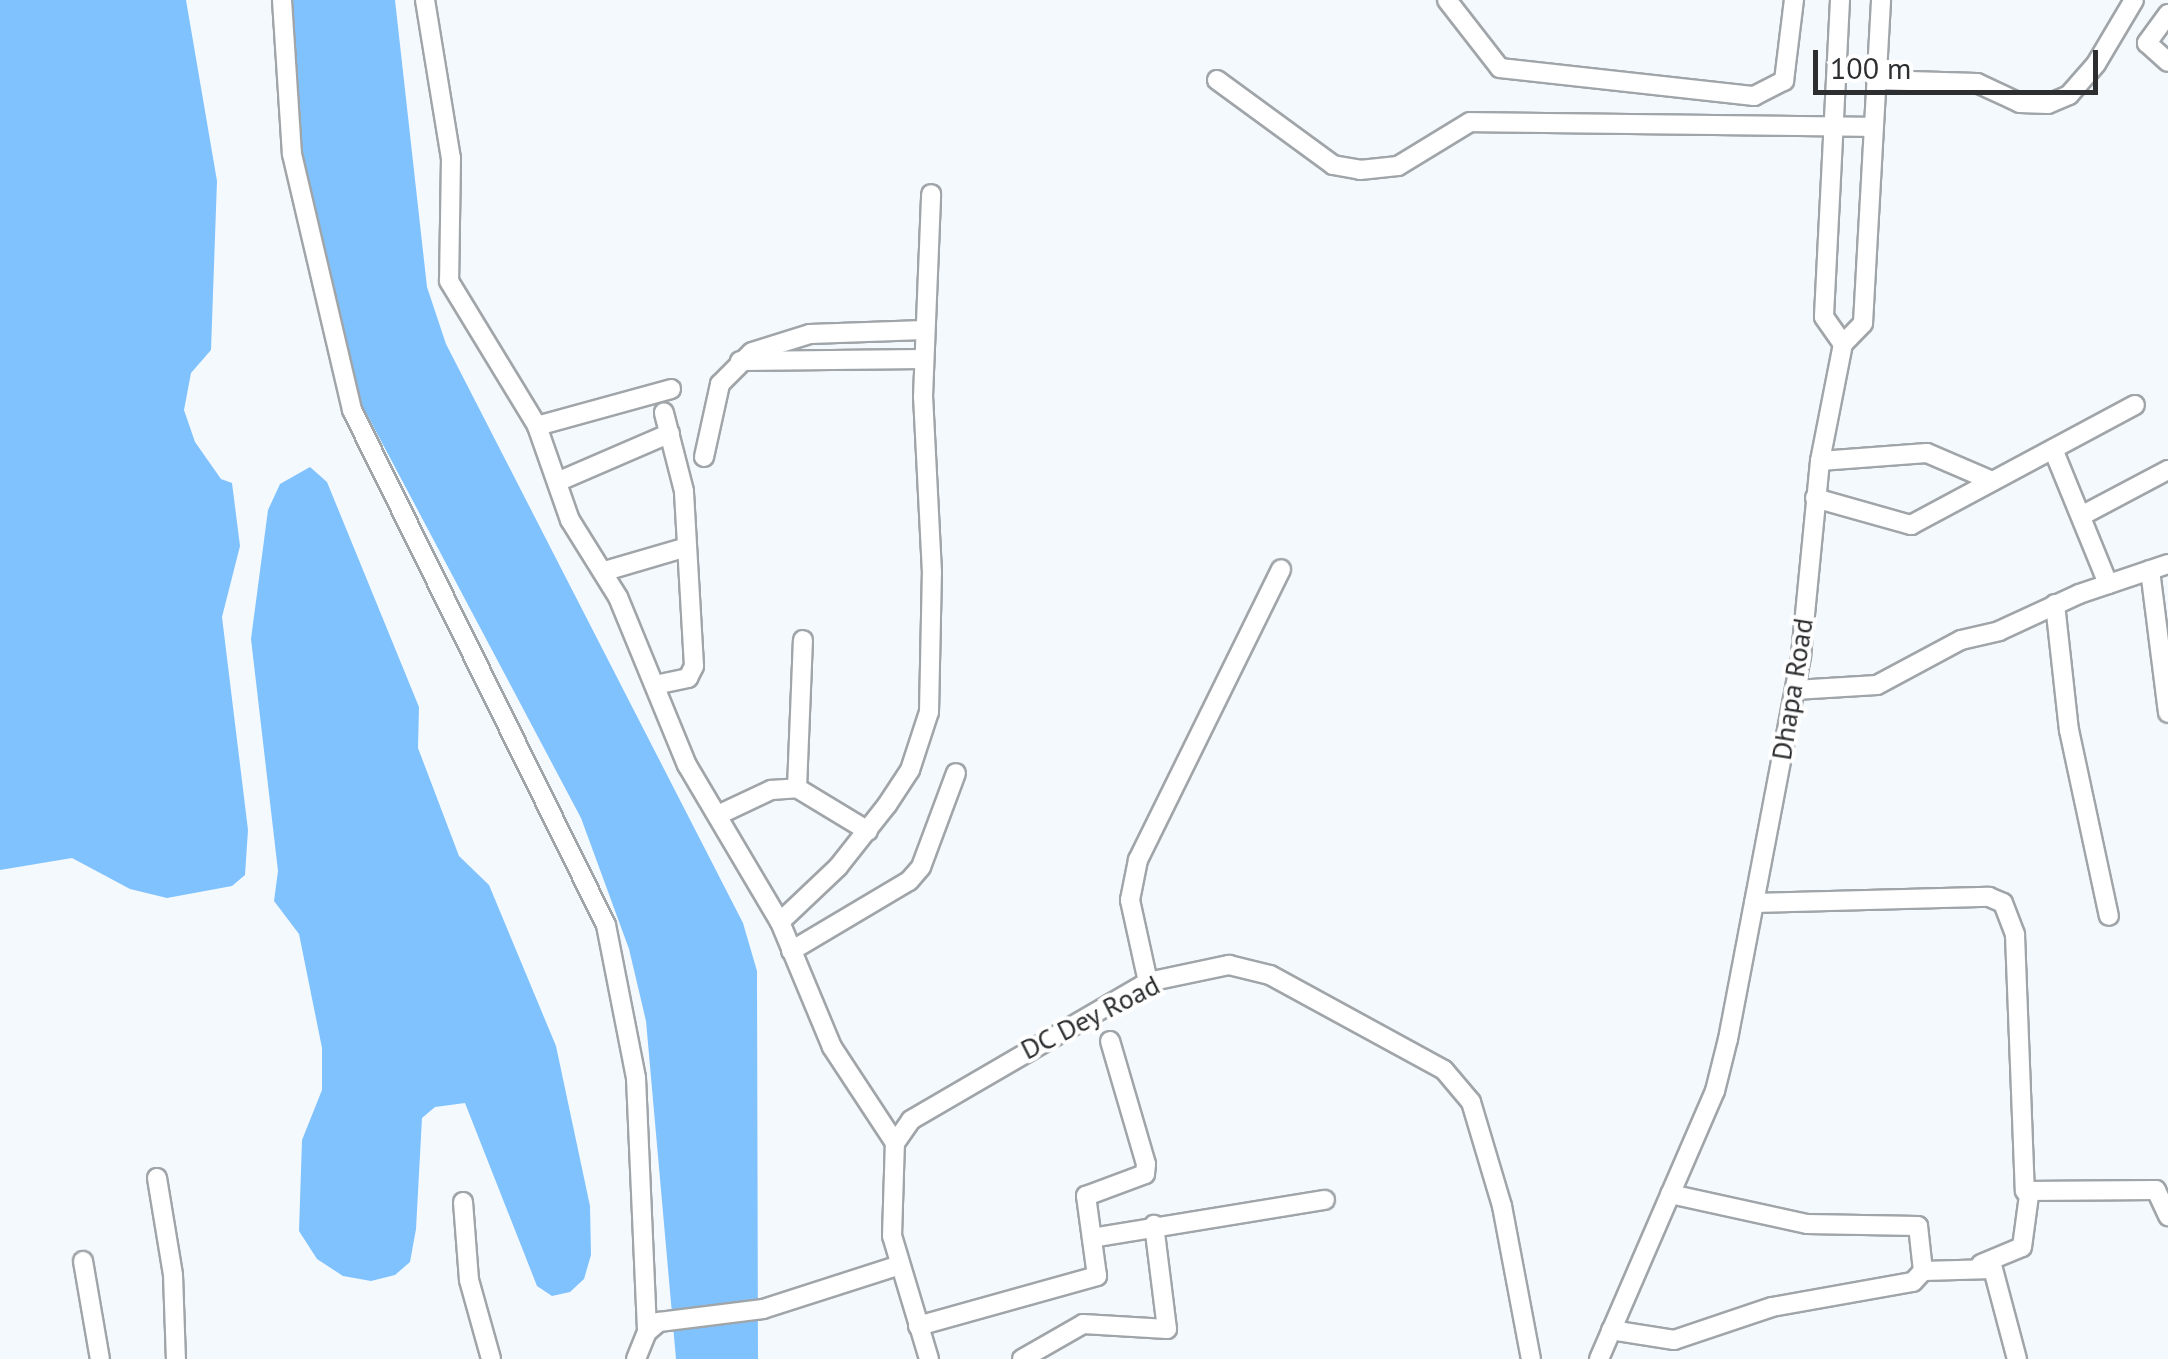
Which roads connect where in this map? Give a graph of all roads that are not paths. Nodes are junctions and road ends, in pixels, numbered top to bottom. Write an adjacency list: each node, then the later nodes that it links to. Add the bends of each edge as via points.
1 (282, 0): 67 (street, via 292,154 352,410 582,865 612,944 636,1078)
2 (425, 0): 22 (street, via 452,158 449,281)
3 (1446, 0): 4 (street, via 1500,68 1754,96 1784,81)
4 (1794, 0)
5 (1840, 0): 12 (street)
6 (1881, 0): 11 (street, Dhapa Road)
7 (2134, 0): 11 (street, via 2096,64 2069,95 2048,104 2020,103 1977,84)
8 (2168, 14): 9 (street, via 2147,43)
9 (2168, 62)
10 (1217, 80): 12 (street, via 1334,165 1360,170 1398,166 1470,122)
11 (1876, 80): 13 (street, Dhapa Road)
12 (1830, 126): 13 (street); 16 (street, via 1824,318)
13 (1873, 127): 16 (street, Dhapa Road, via 1862,323)
14 (931, 194): 15 (street)
15 (924, 330): 17 (street); 18 (street, via 810,334 774,341)
16 (1843, 344): 26 (street, Dhapa Road)
17 (924, 360): 18 (street); 46 (street, via 929,712 910,770)
18 (740, 361): 25 (street, via 712,405)
19 (671, 389): 22 (street)
20 (2135, 405): 24 (street)
21 (664, 414): 23 (street)
22 (536, 426): 29 (street)
23 (670, 432): 29 (street); 32 (street)
24 (2053, 449): 28 (street); 31 (street)
25 (704, 458)
26 (1820, 462): 28 (street, via 1927,453); 30 (street, Dhapa Road)
27 (2168, 470): 31 (street)
28 (1992, 481): 30 (street, via 1911,525)
29 (557, 482): 35 (street, via 570,520)
30 (1815, 498): 41 (street, Dhapa Road)
31 (2081, 516): 36 (street)
32 (687, 547): 35 (street); 40 (street, via 693,673)
33 (2159, 567): 36 (street); 39 (street)
34 (1281, 569): 51 (street, via 1138,860 1130,900)
35 (605, 571): 40 (street)
36 (2108, 584): 37 (street)
37 (2055, 604): 41 (street, via 1938,650 1876,685); 48 (street, via 2068,730)
38 (803, 640): 44 (street)
39 (2163, 647): 42 (street)
40 (655, 686): 45 (street, via 687,765)
41 (1795, 690): 47 (street, Dhapa Road)
42 (2168, 713)
43 (956, 773): 50 (street, via 922,867 893,892)
44 (796, 788): 45 (street, via 771,790); 46 (street)
45 (718, 814): 49 (street)
46 (868, 831): 49 (street)
47 (1754, 903): 55 (street, Dhapa Road, via 1714,1090); 56 (street, via 1989,896 2003,903 2015,935 2023,1182)
48 (2109, 916)
49 (780, 922): 50 (street)
50 (791, 951): 53 (street, via 832,1046)
51 (1148, 982): 53 (street, DC Dey Road, via 936,1100); 75 (street, DC Dey Road, via 1229,965 1270,975 1444,1070 1483,1128)
52 (1110, 1041): 61 (street, via 1146,1164 1145,1174 1086,1196)
53 (895, 1143): 64 (street, via 890,1191)
54 (157, 1178): 70 (street, via 173,1274)
55 (1670, 1194): 65 (street, via 1808,1224 1918,1226); 68 (street, Dhapa Road)
56 (2029, 1196): 59 (street, via 2156,1190); 63 (street, via 2022,1247)
57 (1325, 1200): 60 (street)
58 (462, 1202): 71 (street, via 469,1280)
59 (2168, 1216)
60 (1154, 1225): 61 (street); 74 (street, via 1167,1328 1083,1324)
61 (1092, 1238): 66 (street, via 1097,1276)
62 (84, 1261): 69 (street)
63 (1981, 1264): 65 (street); 77 (street, via 1993,1268)
64 (897, 1266): 66 (street); 67 (street, via 763,1309)
65 (1923, 1272): 68 (street, via 1913,1282 1772,1307 1674,1340)
66 (918, 1326): 73 (street)
67 (653, 1327): 72 (street)
68 (1612, 1330): 76 (street, Dhapa Road)
69 (100, 1359)
70 (176, 1359)
71 (492, 1359)
72 (636, 1359)
73 (929, 1359)
74 (1022, 1359)
75 (1531, 1359)
76 (1599, 1359)
77 (2017, 1359)

